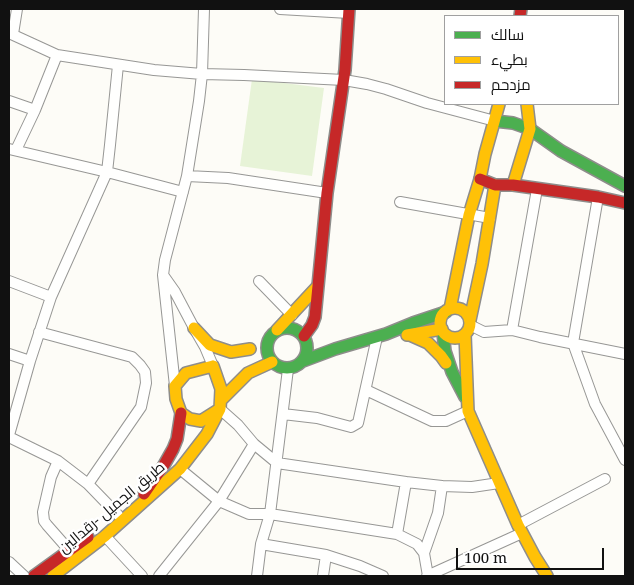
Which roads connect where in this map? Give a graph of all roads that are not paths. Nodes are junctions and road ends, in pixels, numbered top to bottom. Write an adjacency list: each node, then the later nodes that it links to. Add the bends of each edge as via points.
1 (17, 9): 5 (street)
2 (203, 9): 8 (street)
3 (280, 9): 4 (street)
4 (349, 11): 9 (street)
5 (11, 34): 6 (street)
6 (57, 56): 7 (street); 13 (street)
7 (118, 65): 8 (street); 17 (street)
8 (202, 74): 9 (street); 18 (street)
9 (344, 80): 14 (street); 25 (street)
10 (9, 101): 13 (street)
11 (499, 105): 14 (street)
12 (528, 105): 15 (street)
13 (35, 110): 16 (street)
14 (494, 121): 15 (street); 19 (street)
15 (530, 129): 21 (street); 22 (street, via 561,151)
16 (12, 149): 17 (street)
17 (106, 172): 24 (street); 36 (street)
18 (187, 176): 24 (street); 25 (street, via 228,178)
19 (480, 179): 20 (street); 29 (street)
20 (495, 185): 21 (street); 30 (street)
21 (513, 185): 23 (street)
22 (625, 186)
23 (537, 189): 26 (street); 43 (street)
24 (183, 192): 31 (street)
25 (327, 192): 34 (street)
26 (598, 197): 28 (street); 50 (street)
27 (400, 202): 29 (street)
28 (625, 203)
29 (469, 215): 30 (street); 35 (street)
30 (490, 218): 40 (street)
31 (163, 275): 41 (street); 61 (street)
32 (9, 281): 36 (street)
33 (260, 281): 38 (street)
34 (317, 287): 38 (street); 48 (street, via 315,317)
35 (453, 291): 37 (street); 39 (street)
36 (51, 297): 45 (street)
37 (448, 311): 39 (street); 40 (street, via 464,312); 44 (street, via 441,320)
38 (292, 315): 42 (street)
39 (420, 320): 46 (street)
40 (468, 327): 43 (street, via 484,332); 44 (street, via 460,337 454,338); 64 (street)
41 (194, 328): 51 (street, via 210,345 232,352); 58 (street)
42 (276, 330): 48 (street, via 291,328); 49 (street)
43 (512, 330): 50 (street)
44 (442, 331): 47 (street); 60 (street, via 444,351)
45 (39, 332): 55 (street); 76 (street, via 132,357 145,372 141,407)
46 (382, 335): 47 (street); 52 (street); 62 (street)
47 (410, 335): 60 (street, via 428,343)
48 (304, 337): 52 (street); 56 (street, via 307,350)
49 (268, 342): 51 (street); 57 (street, via 267,352)
50 (573, 343): 54 (street); 69 (street, via 595,404)
51 (250, 349): 58 (street)
52 (335, 349): 56 (street)
53 (9, 354): 55 (street)
54 (625, 354)
55 (30, 361): 67 (street)
56 (303, 361): 59 (street)
57 (272, 362): 59 (street); 63 (street, via 248,373)
58 (213, 366): 61 (street, via 186,373); 63 (street, via 221,389)
59 (288, 368): 66 (street)
60 (452, 372): 64 (street)
61 (175, 386): 65 (street)
62 (366, 390): 64 (street, via 432,421 446,421); 66 (street, via 358,423 351,426)
63 (221, 404): 65 (street, via 201,421); 68 (street); 72 (street, طريق الجميل -رقدالين, via 206,434)
64 (468, 407): 75 (street)
65 (181, 413): 80 (street, طريق الجميل -رقدالين, via 177,439 164,465 146,492)
66 (283, 414): 71 (street)
67 (9, 436): 70 (street)
68 (254, 444): 71 (street); 78 (street)
69 (625, 460)
70 (58, 461): 76 (street); 85 (street, via 51,477 44,521)
71 (277, 463): 74 (street); 79 (street)
72 (180, 469): 78 (street); 83 (street, طريق الجميل -رقدالين)
73 (605, 479): 81 (street)
74 (406, 482): 77 (street); 82 (street)
75 (499, 482): 77 (street, via 472,487); 81 (street)
76 (88, 484): 80 (street)
77 (442, 486): 86 (street, via 438,513)
78 (219, 501): 79 (street, via 249,514); 93 (street)
79 (270, 514): 82 (street); 84 (street)
80 (118, 515): 85 (street, طريق الجميل -رقدالين)
81 (520, 529): 97 (street); 98 (street)
82 (397, 534): 86 (street, via 417,544)
83 (104, 536): 91 (street, طريق الجميل -رقدالين); 92 (street)
84 (261, 544): 87 (street); 94 (street)
85 (69, 550): 90 (street, طريق الجميل -رقدالين)
86 (424, 552): 97 (street)
87 (326, 556): 95 (street); 96 (street)
88 (9, 562): 89 (street)
89 (24, 576)
90 (34, 576)
91 (53, 576)
92 (142, 576)
93 (160, 576)
94 (257, 576)
95 (323, 576)
96 (383, 576)
97 (428, 576)
98 (547, 576)

